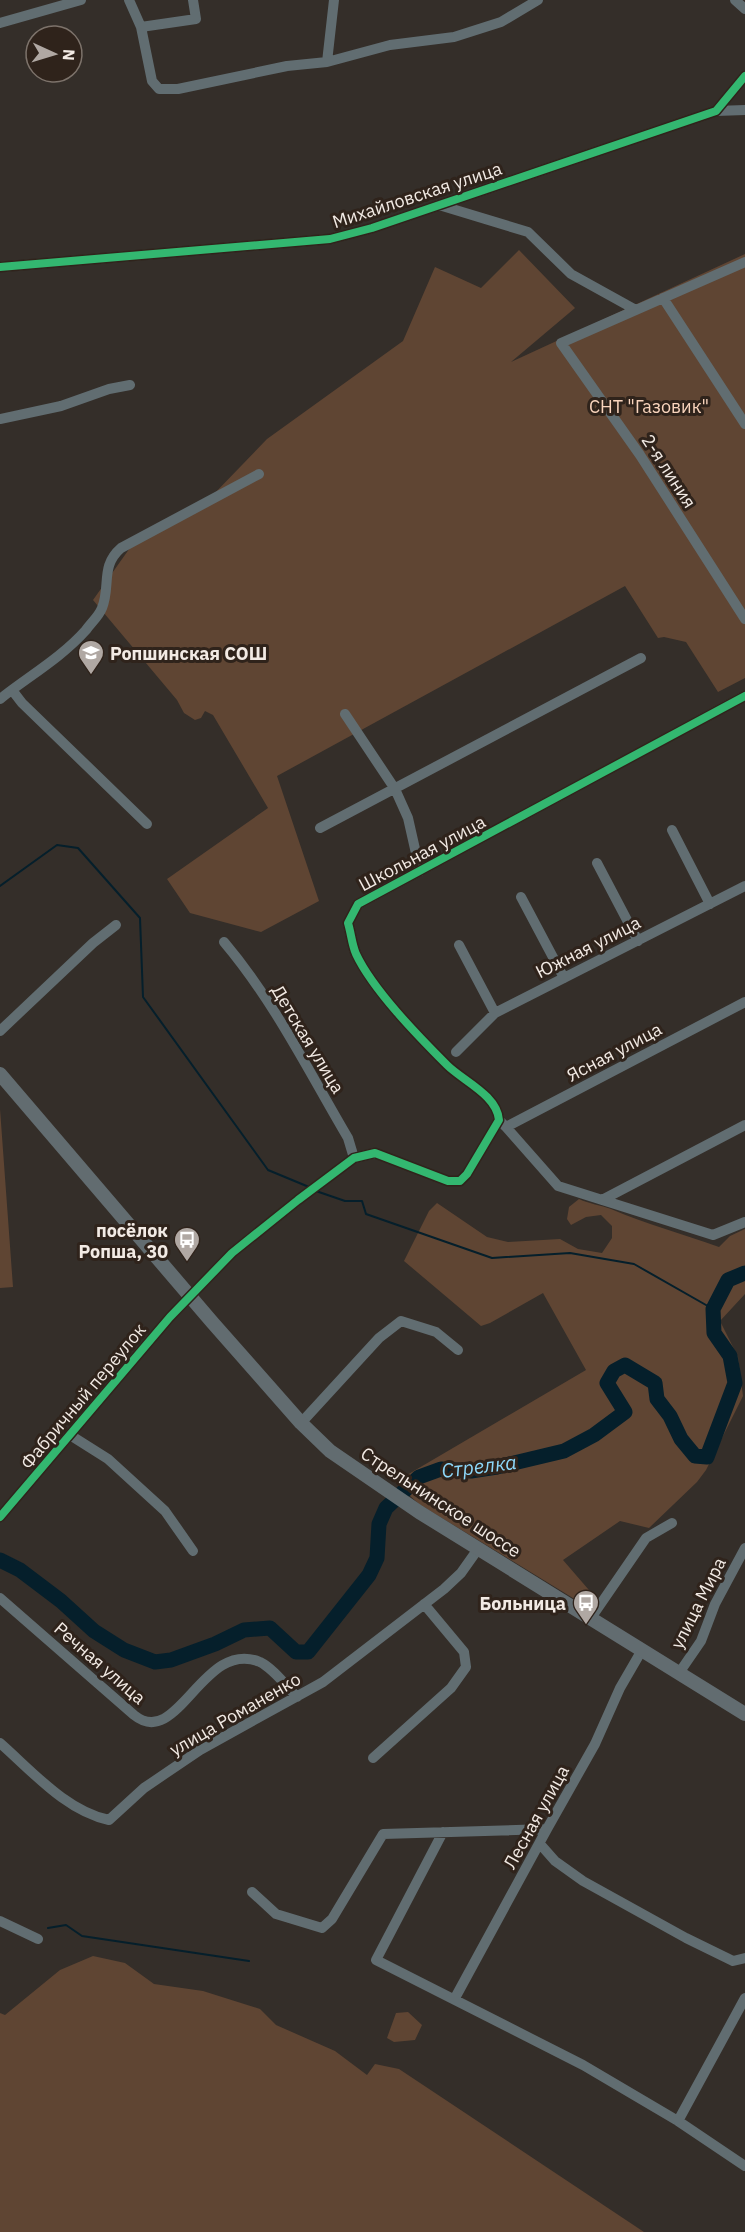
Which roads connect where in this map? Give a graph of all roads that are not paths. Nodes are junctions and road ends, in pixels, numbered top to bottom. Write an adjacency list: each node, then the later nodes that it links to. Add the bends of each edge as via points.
1 (81, 0): 8 (street)
2 (129, 0): 9 (street)
3 (193, 0): 9 (street, via 196,19)
4 (334, 0): 10 (street)
5 (538, 0): 10 (street, via 501,22 454,37 390,45)
6 (735, 0): 7 (street)
7 (745, 9)
8 (0, 23)
9 (141, 27): 10 (street, via 152,81 159,89 178,89 287,66)
10 (327, 62)
11 (745, 76): 13 (street)
12 (745, 110): 13 (street)
13 (716, 111): 14 (street, Михайловская улица)
14 (439, 205): 16 (street, Михайловская улица, via 330,239); 18 (street, via 528,232 572,274)
15 (745, 262): 17 (street)
16 (0, 267)
17 (663, 298): 18 (street); 21 (street)
18 (636, 310): 23 (street, 2-я линия, via 561,343 640,456)
19 (130, 385): 20 (street)
20 (0, 419)
21 (745, 424)
22 (259, 474): 25 (street, via 121,548 109,562 103,607 95,619 58,658)
23 (745, 619)
24 (641, 658): 29 (street)
25 (12, 690): 27 (street); 30 (street)
26 (745, 696): 34 (street, Школьная улица)
27 (0, 699)
28 (345, 714): 29 (street)
29 (395, 789): 31 (street); 34 (street, via 408,818)
30 (147, 824)
31 (320, 828)
32 (672, 830): 37 (street)
33 (597, 863): 39 (street)
34 (420, 871): 48 (street, Школьная улица, via 358,904 348,923 355,953 388,1000 448,1066 488,1098)
35 (745, 886): 37 (street, Южная улица)
36 (521, 897): 42 (street)
37 (710, 904): 39 (street, Южная улица)
38 (116, 925): 45 (street)
39 (638, 940): 42 (street, Южная улица)
40 (224, 942): 50 (street, Детская улица, via 270,1005 348,1138)
41 (459, 945): 44 (street)
42 (564, 978): 44 (street, Южная улица)
43 (745, 1002): 48 (street, Ясная улица)
44 (495, 1012): 46 (street, Южная улица)
45 (0, 1030)
46 (456, 1052)
47 (0, 1074): 53 (main road, Стрельнинское шоссе)
48 (503, 1123): 50 (street, via 460,1181 448,1181 375,1153); 51 (street, Школьная улица, via 558,1186)
49 (745, 1125): 51 (street)
50 (354, 1158): 53 (street, via 232,1253)
51 (602, 1200): 52 (street, Школьная улица, via 713,1235)
52 (745, 1222)
53 (191, 1297): 55 (main road, Стрельнинское шоссе); 56 (street, Фабричный переулок)
54 (458, 1350): 55 (street, via 436,1332 401,1321 379,1338)
55 (301, 1423): 59 (main road, Стрельнинское шоссе, via 330,1451 371,1481)
56 (70, 1435): 57 (street, Фабричный переулок); 61 (street, via 108,1459 165,1511)
57 (0, 1517)
58 (672, 1523): 64 (street, via 646,1538)
59 (478, 1548): 63 (street, улица Романенко, via 461,1574); 64 (main road, Стрельнинское шоссе)
60 (745, 1548): 66 (street, улица Мира, via 715,1604 701,1641)
61 (193, 1551)
62 (0, 1598): 67 (street, Речная улица, via 147,1723 169,1716 213,1671 237,1659 259,1662 269,1668)
63 (424, 1604): 67 (street, улица Романенко); 70 (street, via 464,1652 466,1667 451,1688)
64 (591, 1618): 65 (main road, Стрельнинское шоссе)
65 (642, 1650): 66 (main road, Стрельнинское шоссе); 71 (street, Лесная улица, via 620,1688 596,1744)
66 (679, 1673): 68 (main road, Стрельнинское шоссе)
67 (297, 1697): 69 (street, улица Романенко, via 200,1750 144,1788 109,1820 78,1808)
68 (745, 1714)
69 (0, 1743)
70 (373, 1758)
71 (547, 1829): 72 (street); 73 (street, Лесная улица)
72 (442, 1832): 74 (street, via 383,1834 332,1919 322,1928 276,1914); 78 (street, via 376,1960)
73 (540, 1844): 77 (street, via 555,1861 624,1904 733,1961); 78 (street, Лесная улица)
74 (252, 1892)
75 (0, 1921): 76 (street)
76 (38, 1939)
77 (745, 1958)
78 (455, 1998): 80 (street, via 583,2065)
79 (743, 2004): 80 (street)
80 (678, 2121): 81 (street)
81 (745, 2166)

